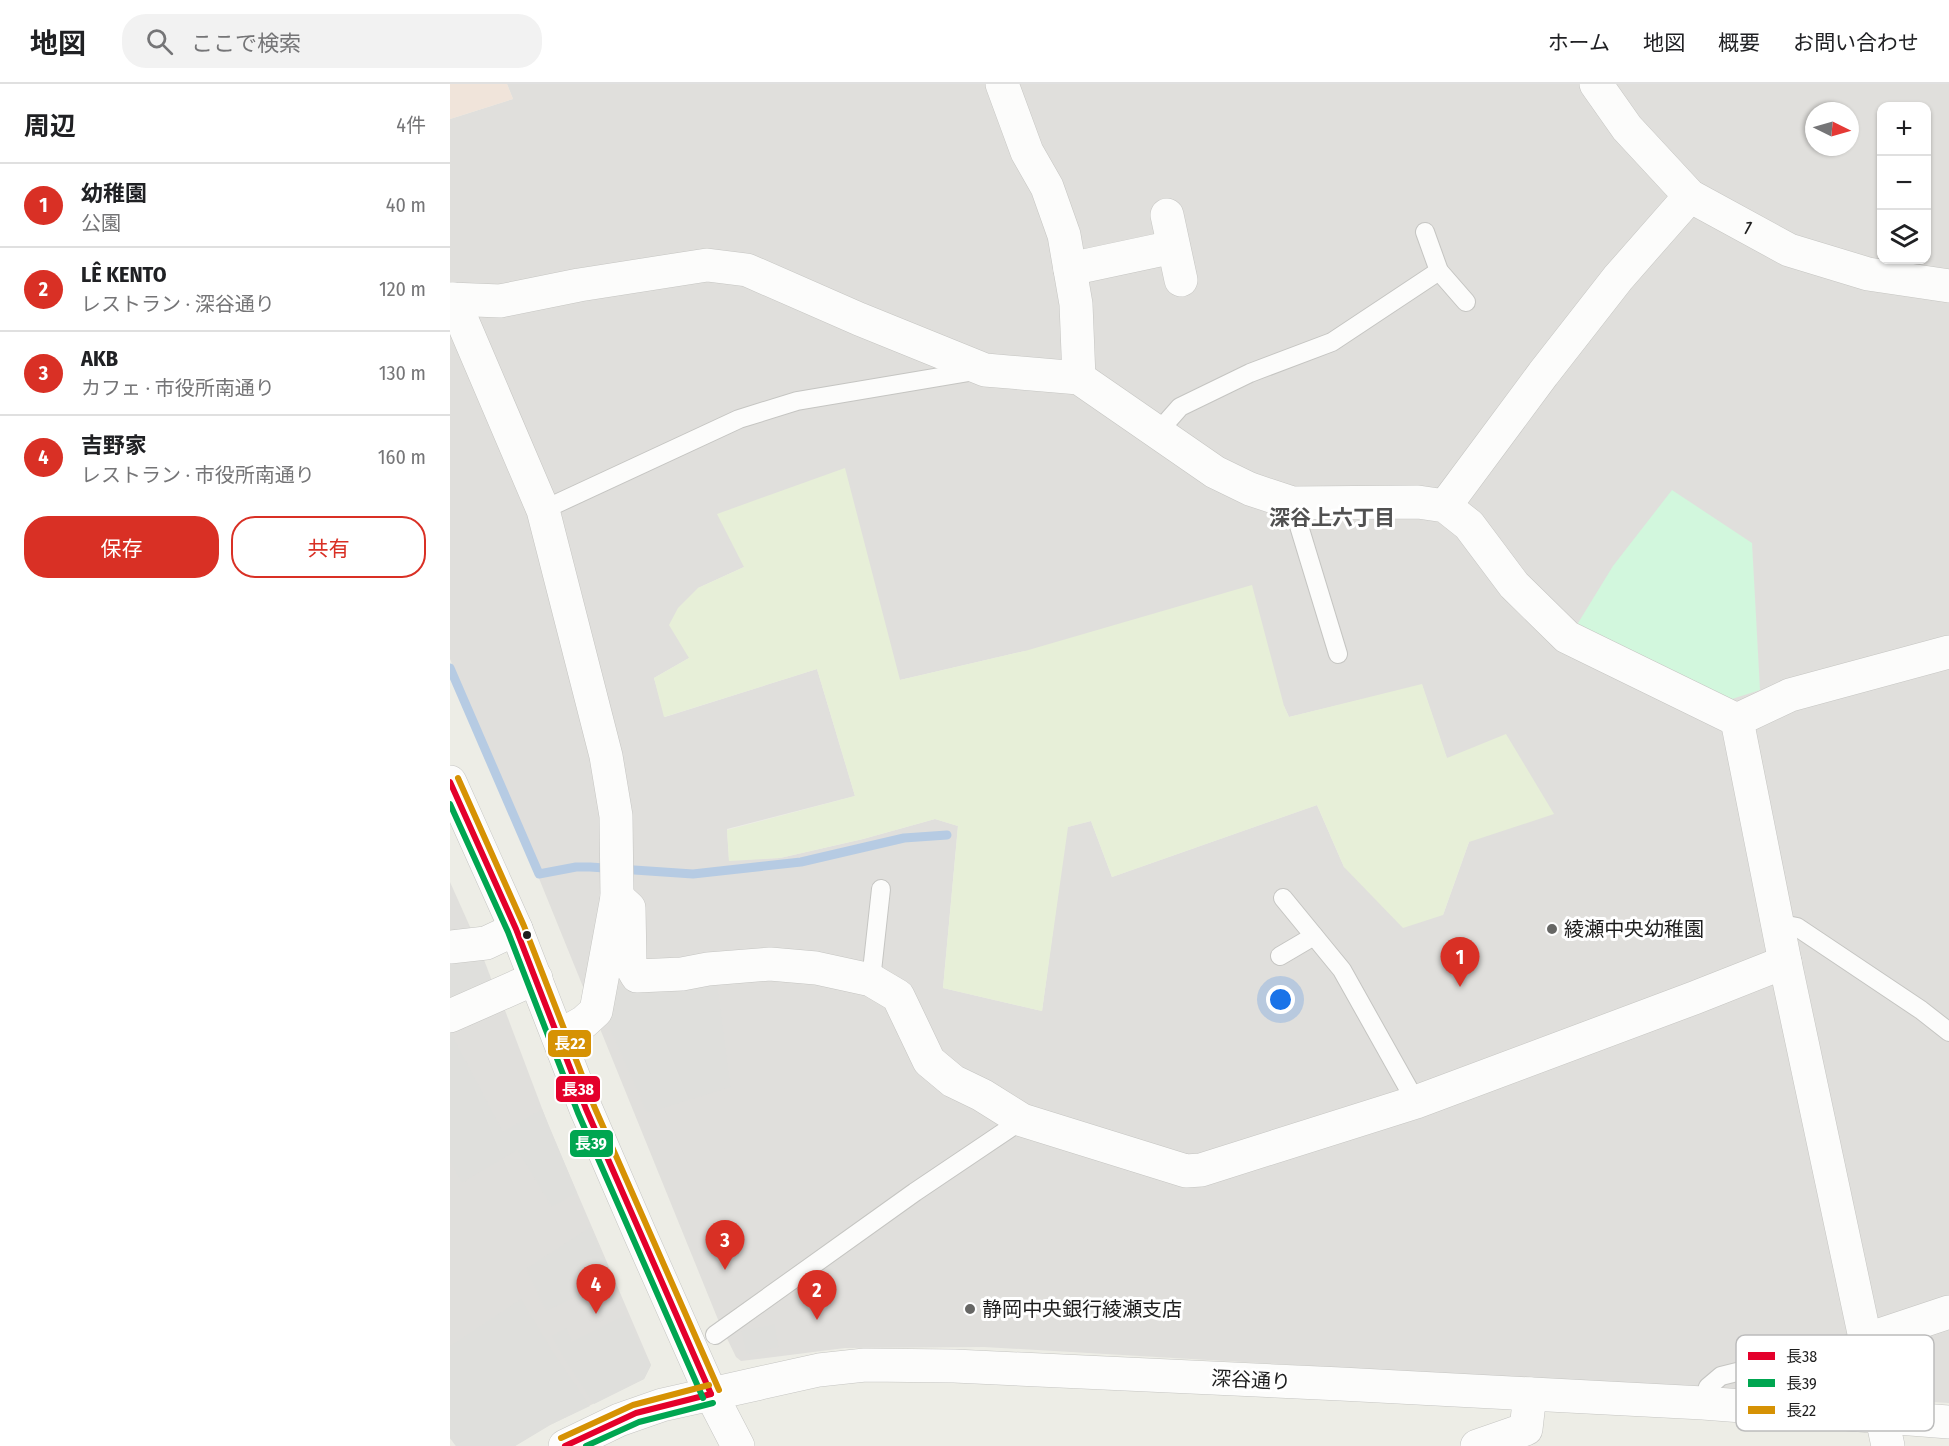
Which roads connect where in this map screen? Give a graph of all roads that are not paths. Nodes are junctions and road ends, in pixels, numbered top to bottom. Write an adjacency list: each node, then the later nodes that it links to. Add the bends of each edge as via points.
1 (1002, 84): 7 (street, via 1027,152 1047,187 1064,235)
2 (1596, 84): 3 (street, 1, via 1627,128)
3 (1690, 196): 10 (street, 1, via 1789,250 1868,274); 17 (street, via 1618,278)
4 (1167, 215): 6 (street)
5 (1425, 232): 8 (lane)
6 (1173, 247): 7 (street); 9 (street)
7 (1070, 269): 14 (street, via 1076,304)
8 (1439, 272): 12 (lane); 15 (lane, via 1332,342 1250,373 1180,407)
9 (1180, 280)
10 (1949, 286)
11 (451, 299): 13 (street, via 500,301 707,265 747,270); 18 (street)
12 (1466, 302)
13 (985, 370): 14 (street); 18 (lane, via 798,401 739,419)
14 (1079, 378): 15 (street)
15 (1157, 433): 16 (street, via 1215,472)
16 (1292, 503): 17 (street, via 1418,502); 20 (lane)
17 (1445, 507): 21 (street, via 1469,525 1514,585 1567,637)
18 (543, 510): 24 (street, via 606,756 616,816)
19 (1949, 652): 21 (street, via 1790,695)
20 (1338, 654)
21 (1737, 720): 26 (street)
22 (450, 782): 27 (street)
23 (881, 889): 33 (lane)
24 (617, 897): 33 (street, via 629,908 630,964 637,976 770,964 816,968); 36 (street, via 596,1011)
25 (1283, 898): 28 (lane)
26 (1777, 923): 31 (street); 35 (lane, via 1797,927)
27 (516, 929): 29 (street, via 486,943); 32 (street)
28 (1314, 936): 30 (lane); 37 (lane, via 1342,970)
29 (450, 947)
30 (1280, 956)
31 (1785, 962): 37 (street); 41 (street)
32 (536, 978): 34 (street); 36 (street)
33 (871, 980): 38 (street, via 897,996 929,1061 953,1081)
34 (450, 1016)
35 (1949, 1032)
36 (559, 1035): 44 (street, via 586,1109)
37 (1416, 1102): 38 (street, via 1201,1170 1186,1171)
38 (1022, 1120): 40 (lane)
39 (1949, 1312): 42 (street)
40 (715, 1335)
41 (1864, 1335)
42 (1880, 1335)
43 (1736, 1372): 46 (lane, via 1721,1376 1708,1388)
44 (711, 1394): 45 (street, 深谷通り, via 819,1370 865,1365); 50 (street, 深谷通り, via 636,1413); 51 (street)
45 (1530, 1394): 46 (street, 深谷通り); 52 (street, via 1526,1429)
46 (1703, 1403): 47 (street, 深谷通り)
47 (1736, 1408)
48 (1949, 1422): 49 (street, 深谷通り)
49 (1934, 1424)
50 (565, 1446)
51 (738, 1446)
52 (1477, 1446)

